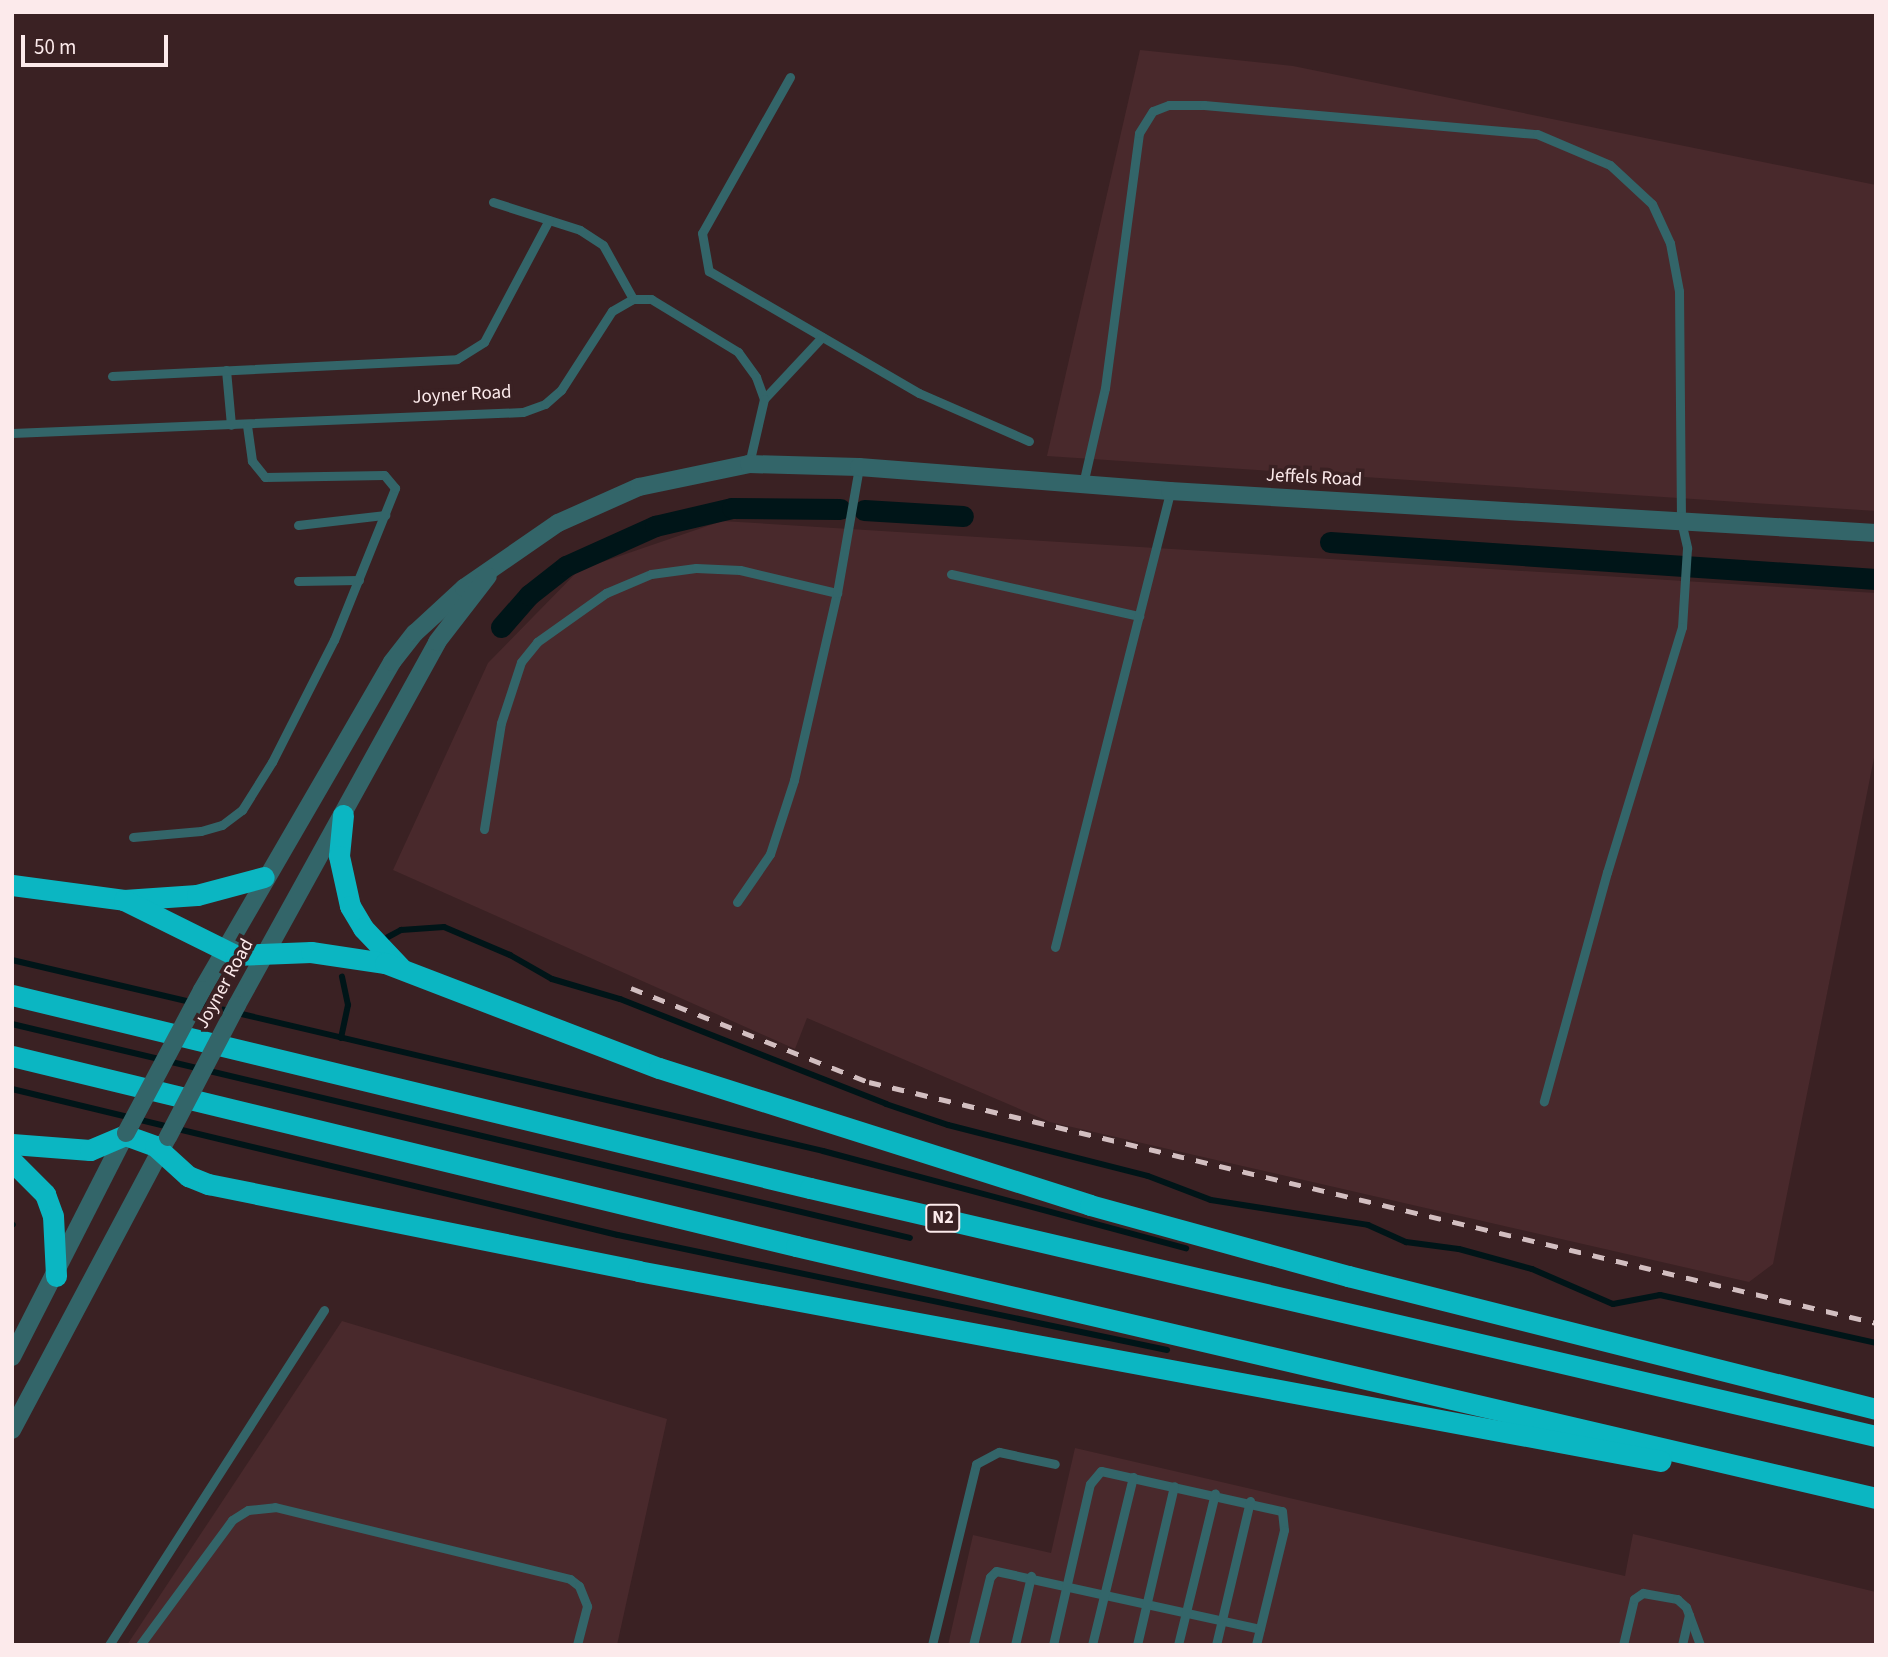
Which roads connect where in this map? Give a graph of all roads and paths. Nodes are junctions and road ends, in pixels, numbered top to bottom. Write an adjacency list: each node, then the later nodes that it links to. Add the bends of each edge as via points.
1 (790, 77): 5 (lane, via 702,233 701,246 716,278)
2 (493, 202): 3 (lane)
3 (549, 220): 4 (lane, via 580,230 603,245); 6 (lane, via 484,342 470,354 422,364)
4 (633, 299): 8 (lane, via 665,304 738,352); 10 (lane, Joyner Road, via 612,311 598,327 561,390 545,404 523,412)
5 (822, 337): 8 (lane); 12 (lane, via 919,393)
6 (226, 370): 7 (lane); 9 (lane)
7 (112, 376)
8 (764, 399): 13 (lane)
9 (231, 425): 10 (lane, Joyner Road); 11 (lane, Joyner Road)
10 (247, 426): 17 (lane, via 252,461 265,477 389,477 395,488)
11 (12, 433)
12 (1029, 441)
13 (749, 464): 14 (street, Jeffels Road); 21 (street, Joyner Road, via 639,488 558,523)
14 (859, 467): 15 (street, Jeffels Road); 25 (lane)
15 (1083, 484): 16 (street, Jeffels Road); 18 (lane, via 1105,388 1139,133 1153,111 1169,105 1204,105 1536,134 1582,151 1623,174 1652,204 1670,243 1679,292)
16 (1170, 491): 18 (street, Jeffels Road); 26 (lane)
17 (384, 515): 19 (lane); 23 (lane)
18 (1681, 521): 20 (street, Jeffels Road); 40 (lane, via 1687,548 1682,627 1606,872)
19 (298, 526)
20 (1876, 533)
21 (492, 570): 27 (street, Joyner Road, via 438,642); 30 (street, Joyner Road, via 436,613 392,662)
22 (951, 574): 26 (lane)
23 (359, 580): 24 (lane); 29 (lane, via 272,762 242,810 222,825 201,831)
24 (298, 581)
25 (837, 593): 28 (lane, via 740,570 695,568 651,574 606,593 537,642 521,662 501,723); 33 (lane, via 782,822 770,853)
26 (1139, 616): 34 (lane)
27 (343, 815): 36 (street, Joyner Road); 37 (highway, via 339,856 350,906 363,928)
28 (484, 829)
29 (133, 837)
30 (264, 877): 32 (highway, via 197,895); 35 (street, Joyner Road)
31 (12, 885): 32 (highway)
32 (124, 901): 35 (highway)
33 (737, 902)
34 (1055, 947)
35 (222, 951): 36 (highway); 41 (street, Joyner Road, bridge)
36 (265, 957): 37 (highway, via 311,952); 43 (street, Joyner Road, bridge)
37 (401, 968): 48 (highway, via 659,1068 1090,1205 1348,1276)
38 (12, 995): 50 (highway, N2, via 810,1188)
39 (12, 1056): 54 (highway, via 796,1246)
40 (1544, 1101)
41 (126, 1134): 42 (highway, via 90,1150); 43 (highway); 45 (street, Joyner Road)
42 (12, 1144)
43 (165, 1144): 49 (street, Joyner Road); 54 (highway, via 188,1176 208,1184 638,1271 1606,1452)
44 (12, 1161): 45 (highway, via 45,1194 53,1216)
45 (56, 1276): 47 (street, Joyner Road)
46 (324, 1310): 66 (lane)
47 (12, 1357)
48 (1876, 1409)
49 (12, 1430)
50 (1876, 1436)
51 (1055, 1464): 69 (lane, via 999,1452 976,1464)
52 (1133, 1477): 53 (lane); 59 (lane, via 1094,1474); 60 (lane)
53 (1174, 1486): 55 (lane); 61 (lane)
54 (1826, 1486): 56 (highway)
55 (1214, 1493): 57 (lane); 62 (lane)
56 (1876, 1498)
57 (1250, 1501): 64 (lane); 65 (lane, via 1276,1507 1286,1519)
58 (1031, 1576): 59 (lane); 70 (lane, via 1007,1570 990,1577); 71 (lane)
59 (1068, 1584): 60 (lane); 72 (lane)
60 (1104, 1591): 61 (lane); 73 (lane)
61 (1147, 1603): 62 (lane); 74 (lane)
62 (1186, 1612): 64 (lane); 75 (lane)
63 (1689, 1615): 78 (lane, via 1676,1599 1637,1595); 79 (lane); 80 (lane)
64 (1222, 1621): 65 (lane); 76 (lane)
65 (1260, 1629): 77 (lane)
66 (110, 1645)
67 (140, 1645): 68 (lane, via 232,1520 248,1510 275,1507 570,1579 579,1586 587,1606)
68 (577, 1645)
69 (932, 1645)
70 (973, 1645)
71 (1015, 1645)
72 (1053, 1645)
73 (1092, 1645)
74 (1136, 1645)
75 (1178, 1645)
76 (1216, 1645)
77 (1256, 1645)
78 (1623, 1645)
79 (1682, 1645)
80 (1700, 1645)

